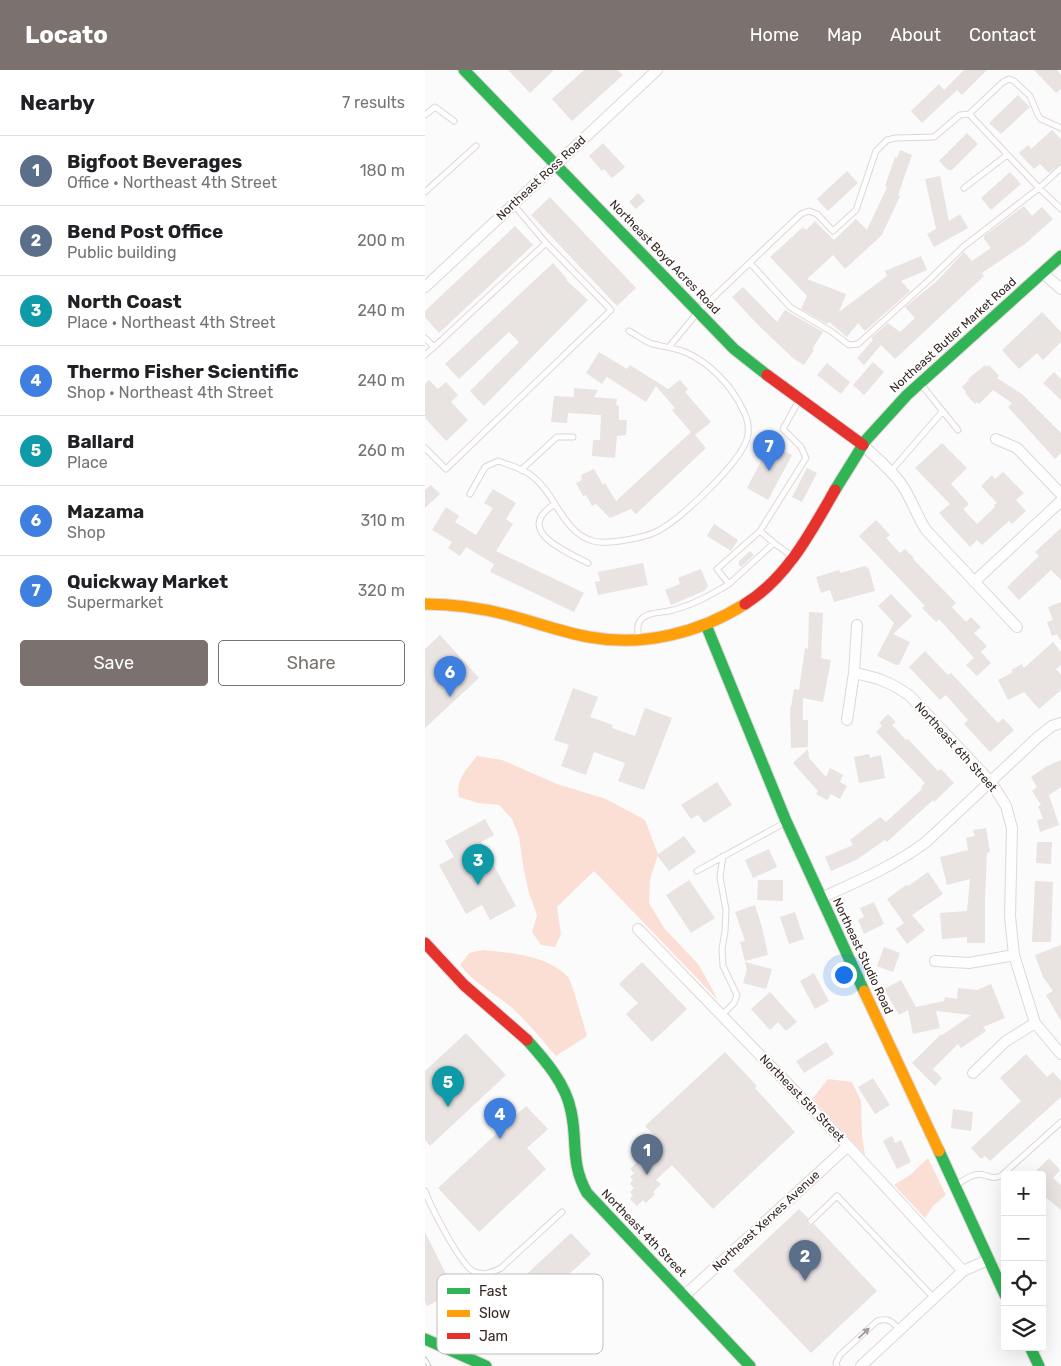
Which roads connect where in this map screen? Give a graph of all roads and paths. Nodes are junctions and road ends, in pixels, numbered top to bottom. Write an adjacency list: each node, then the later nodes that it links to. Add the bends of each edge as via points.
1 (464, 70): 9 (street, Northeast Boyd Acres Road)
2 (657, 70): 9 (street, Northeast Ross Road)
3 (425, 114): 5 (lane, via 435,107)
4 (969, 114): 6 (lane, via 1009,79 1030,96 1041,119); 8 (lane); 18 (lane, via 960,115 933,137 887,140 876,152 856,210 833,231 817,214 809,211 801,214)
5 (453, 121)
6 (1061, 128)
7 (476, 146): 13 (lane)
8 (1007, 154): 11 (lane); 12 (lane)
9 (556, 164): 14 (street, Northeast Ross Road); 22 (street, Northeast Boyd Acres Road)
10 (1061, 168): 12 (lane)
11 (964, 188)
12 (1039, 188): 15 (lane); 18 (lane, via 963,247 858,344 849,345 790,307)
13 (425, 192)
14 (513, 204): 16 (lane); 20 (street, Northeast Ross Road)
15 (1061, 209)
16 (546, 243): 26 (lane); 35 (lane, via 611,310 446,469)
17 (1061, 256): 19 (street, Northeast Butler Market Road)
18 (750, 264): 22 (lane)
19 (1043, 272): 21 (street); 28 (street, Northeast Butler Market Road)
20 (425, 286)
21 (1061, 289)
22 (698, 312): 25 (lane); 29 (street, Northeast Boyd Acres Road, via 734,349)
23 (629, 331): 25 (lane, via 652,344)
24 (425, 338): 26 (lane)
25 (669, 346): 41 (lane, via 706,364 735,395 749,423 741,452 712,486 668,525 632,540 594,542 569,526)
26 (434, 347): 27 (lane)
27 (425, 355)
28 (919, 382): 30 (lane); 34 (street, Northeast Butler Market Road)
29 (800, 400): 34 (street, Northeast Boyd Acres Road); 42 (lane, via 783,429 801,447 806,458)
30 (942, 412): 31 (lane); 37 (lane)
31 (957, 430)
32 (573, 437): 36 (lane, via 557,437)
33 (996, 439): 39 (street, via 1017,448)
34 (863, 445): 37 (street); 44 (street, Northeast Butler Market Road)
35 (425, 448)
36 (521, 470): 38 (lane, via 498,461 485,467); 41 (lane, via 545,488)
37 (891, 472): 46 (street, via 906,491 926,530)
38 (469, 494)
39 (1061, 494)
40 (1061, 501): 46 (street)
41 (555, 504): 45 (lane, via 539,519 540,531 548,541)
42 (760, 531): 43 (lane); 47 (lane, via 717,569)
43 (774, 543): 44 (lane); 47 (lane)
44 (793, 557): 49 (street, Northeast Butler Market Road, via 760,594)
45 (588, 563)
46 (974, 582): 51 (street)
47 (729, 584): 52 (lane, via 698,602 648,615 640,620 637,628)
48 (425, 604): 52 (street, Northeast Butler Market Road, via 487,610 569,634 609,641)
49 (706, 625): 52 (street, Northeast Butler Market Road, via 670,636); 57 (street, Northeast Studio Road)
50 (857, 625): 53 (street)
51 (1017, 627)
52 (639, 640)
53 (854, 673): 54 (street); 56 (street, Northeast 6th Street, via 874,676 910,696)
54 (847, 720)
55 (1061, 723): 56 (street, via 1038,737)
56 (991, 782): 60 (street, via 907,856); 63 (street, Northeast 6th Street, via 1006,806 1012,828 1010,916)
57 (786, 821): 58 (lane); 60 (street, Northeast Studio Road)
58 (723, 856): 59 (lane); 65 (lane, via 720,877 726,910 723,966 737,995)
59 (697, 871)
60 (821, 898): 71 (street, Northeast Studio Road)
61 (638, 929): 65 (street, Northeast 5th Street)
62 (425, 943): 78 (street, Northeast 4th Street, via 469,989 516,1028 550,1068 569,1101 574,1126 574,1160 587,1193)
63 (1014, 955): 64 (street, via 969,963); 66 (street, Northeast 6th Street)
64 (935, 961)
65 (722, 1015): 70 (street, Northeast 5th Street)
66 (1035, 1023): 67 (street, Northeast 6th Street); 68 (street, via 1007,1041)
67 (1061, 1054)
68 (973, 1074)
69 (1061, 1122): 71 (lane, via 1001,1176 975,1175)
70 (848, 1146): 76 (street, Northeast 5th Street); 78 (street, Northeast Xerxes Avenue)
71 (954, 1186): 75 (street, Northeast Studio Road)
72 (425, 1191): 73 (lane, via 461,1260 475,1272 489,1274 501,1268)
73 (561, 1212)
74 (811, 1221): 79 (lane, via 837,1196)
75 (987, 1260): 76 (street); 77 (street, Northeast Studio Road)
76 (963, 1271): 79 (street)
77 (1001, 1287)
78 (684, 1296): 86 (street, Northeast 4th Street)
79 (934, 1298): 80 (street)
80 (900, 1330): 87 (lane, one-way to 80, via 840,1355 877,1321 890,1320); 88 (street)
81 (425, 1339): 82 (street)
82 (437, 1344)
83 (1032, 1351): 89 (street)
84 (459, 1354): 85 (street)
85 (486, 1366)
86 (750, 1366)
87 (837, 1366)
88 (861, 1366)
89 (1039, 1366)

